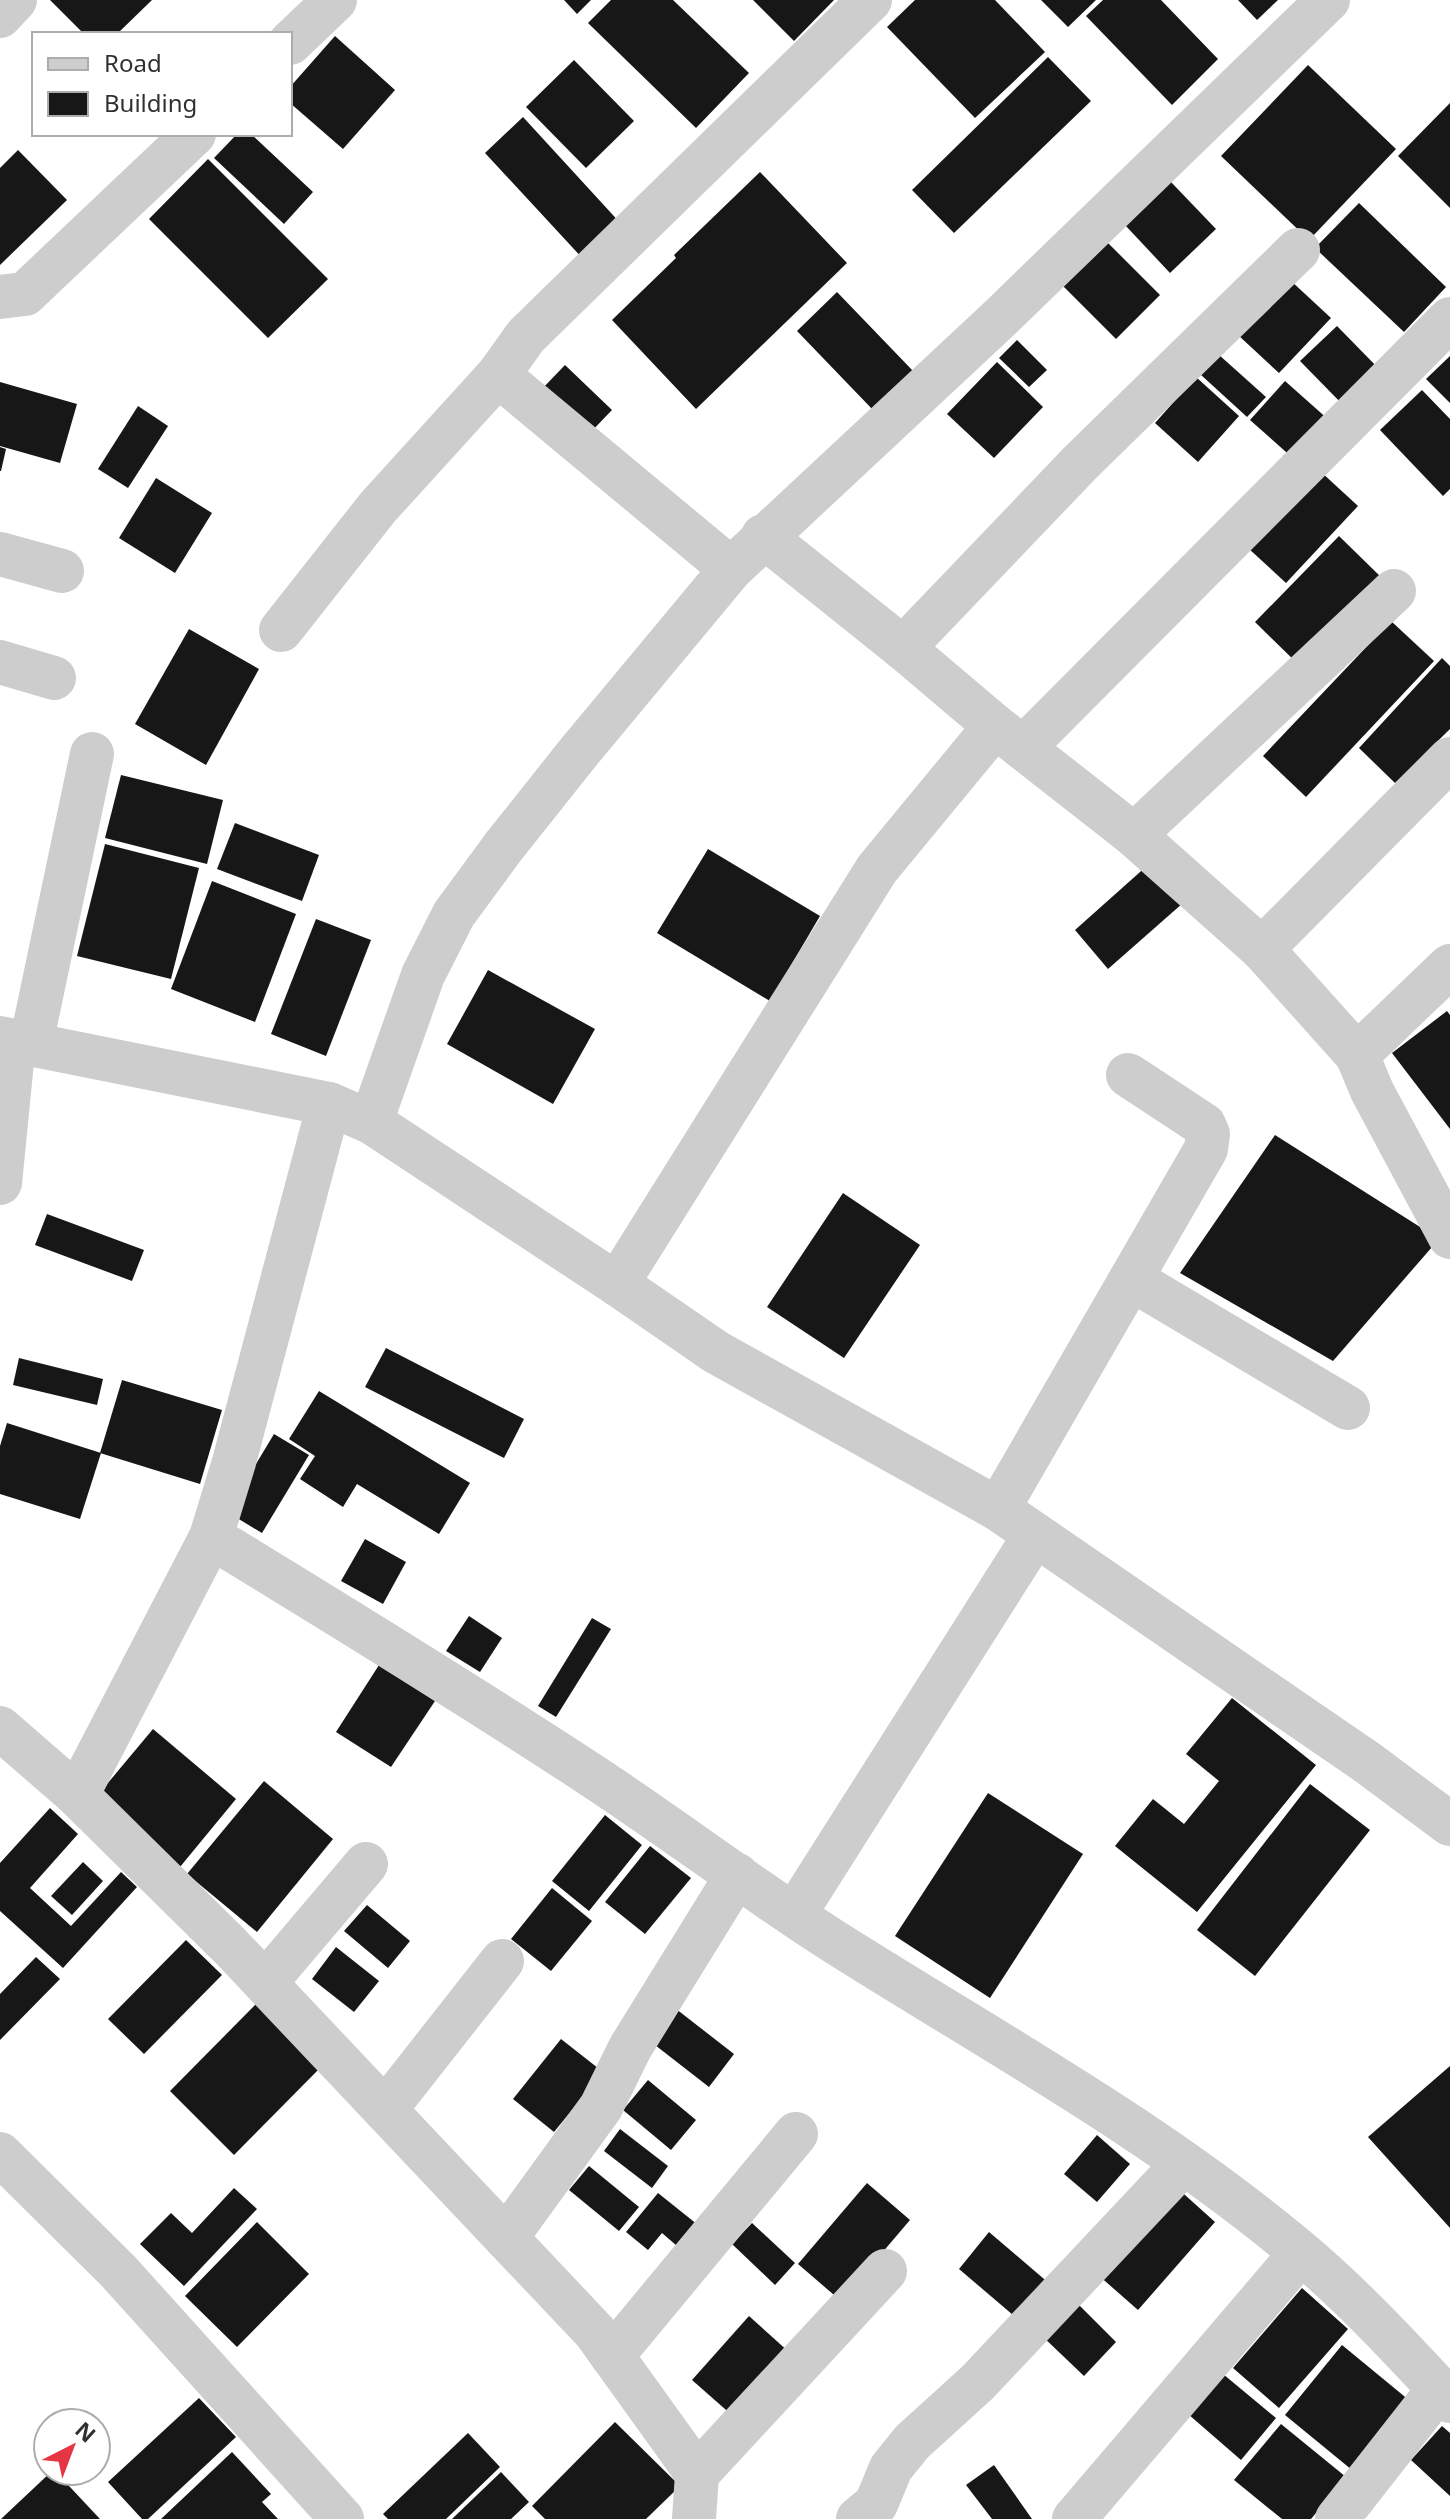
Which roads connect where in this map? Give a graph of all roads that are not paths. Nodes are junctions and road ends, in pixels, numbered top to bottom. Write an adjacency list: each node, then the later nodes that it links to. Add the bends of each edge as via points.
1 (15, 0): 5 (street)
2 (335, 0): 6 (street)
3 (870, 0): 11 (street, via 526,336)
4 (1328, 0): 12 (street, via 1000,318)
5 (0, 16)
6 (292, 41)
7 (192, 136): 9 (street, via 25,294)
8 (1298, 250): 18 (street, via 1081,462)
9 (0, 297)
10 (1450, 319): 21 (street)
11 (498, 375): 14 (street); 17 (street, via 378,507)
12 (763, 536): 14 (street); 18 (street)
13 (0, 554): 15 (street)
14 (731, 569): 31 (street, via 578,753 454,914 423,975)
15 (62, 571)
16 (1394, 591): 24 (street)
17 (281, 630)
18 (903, 648): 21 (street)
19 (0, 662): 20 (street)
20 (54, 678)
21 (1009, 737): 24 (street); 35 (street, via 877,869)
22 (92, 754): 27 (street)
23 (1450, 759): 25 (street)
24 (1134, 835): 25 (street)
25 (1262, 949): 28 (street)
26 (1449, 970): 28 (street)
27 (15, 1041): 30 (street); 32 (street)
28 (1357, 1055): 33 (street)
29 (1128, 1075): 34 (street, via 1195,1117 1208,1134 1206,1149)
30 (329, 1104): 31 (street); 39 (street)
31 (371, 1122): 35 (street)
32 (0, 1183)
33 (1450, 1237)
34 (1131, 1279): 36 (street); 37 (street)
35 (617, 1284): 37 (street, via 716,1352)
36 (1348, 1408)
37 (998, 1509): 38 (street)
38 (1035, 1535): 42 (street, via 1368,1763); 45 (street)
39 (211, 1537): 41 (street); 44 (street, via 416,1662)
40 (0, 1728): 41 (street)
41 (77, 1795): 47 (street)
42 (1443, 1807)
43 (366, 1864): 47 (street)
44 (737, 1875): 45 (street); 52 (street, via 630,2048 601,2107)
45 (794, 1915): 51 (street, via 1115,2114)
46 (502, 1961): 48 (street)
47 (265, 1983): 48 (street)
48 (385, 2110): 52 (street)
49 (796, 2134): 55 (street)
50 (0, 2154): 58 (street, via 118,2271)
51 (1183, 2164): 53 (street); 60 (street, via 978,2382 912,2442 891,2468 876,2504)
52 (506, 2238): 55 (street)
53 (1301, 2253): 56 (street); 61 (street)
54 (885, 2271): 57 (street)
55 (612, 2356): 57 (street)
56 (1445, 2395): 62 (street)
57 (697, 2474): 59 (street)
58 (342, 2519)
59 (694, 2519)
60 (858, 2519)
61 (1074, 2519)
62 (1337, 2519)

